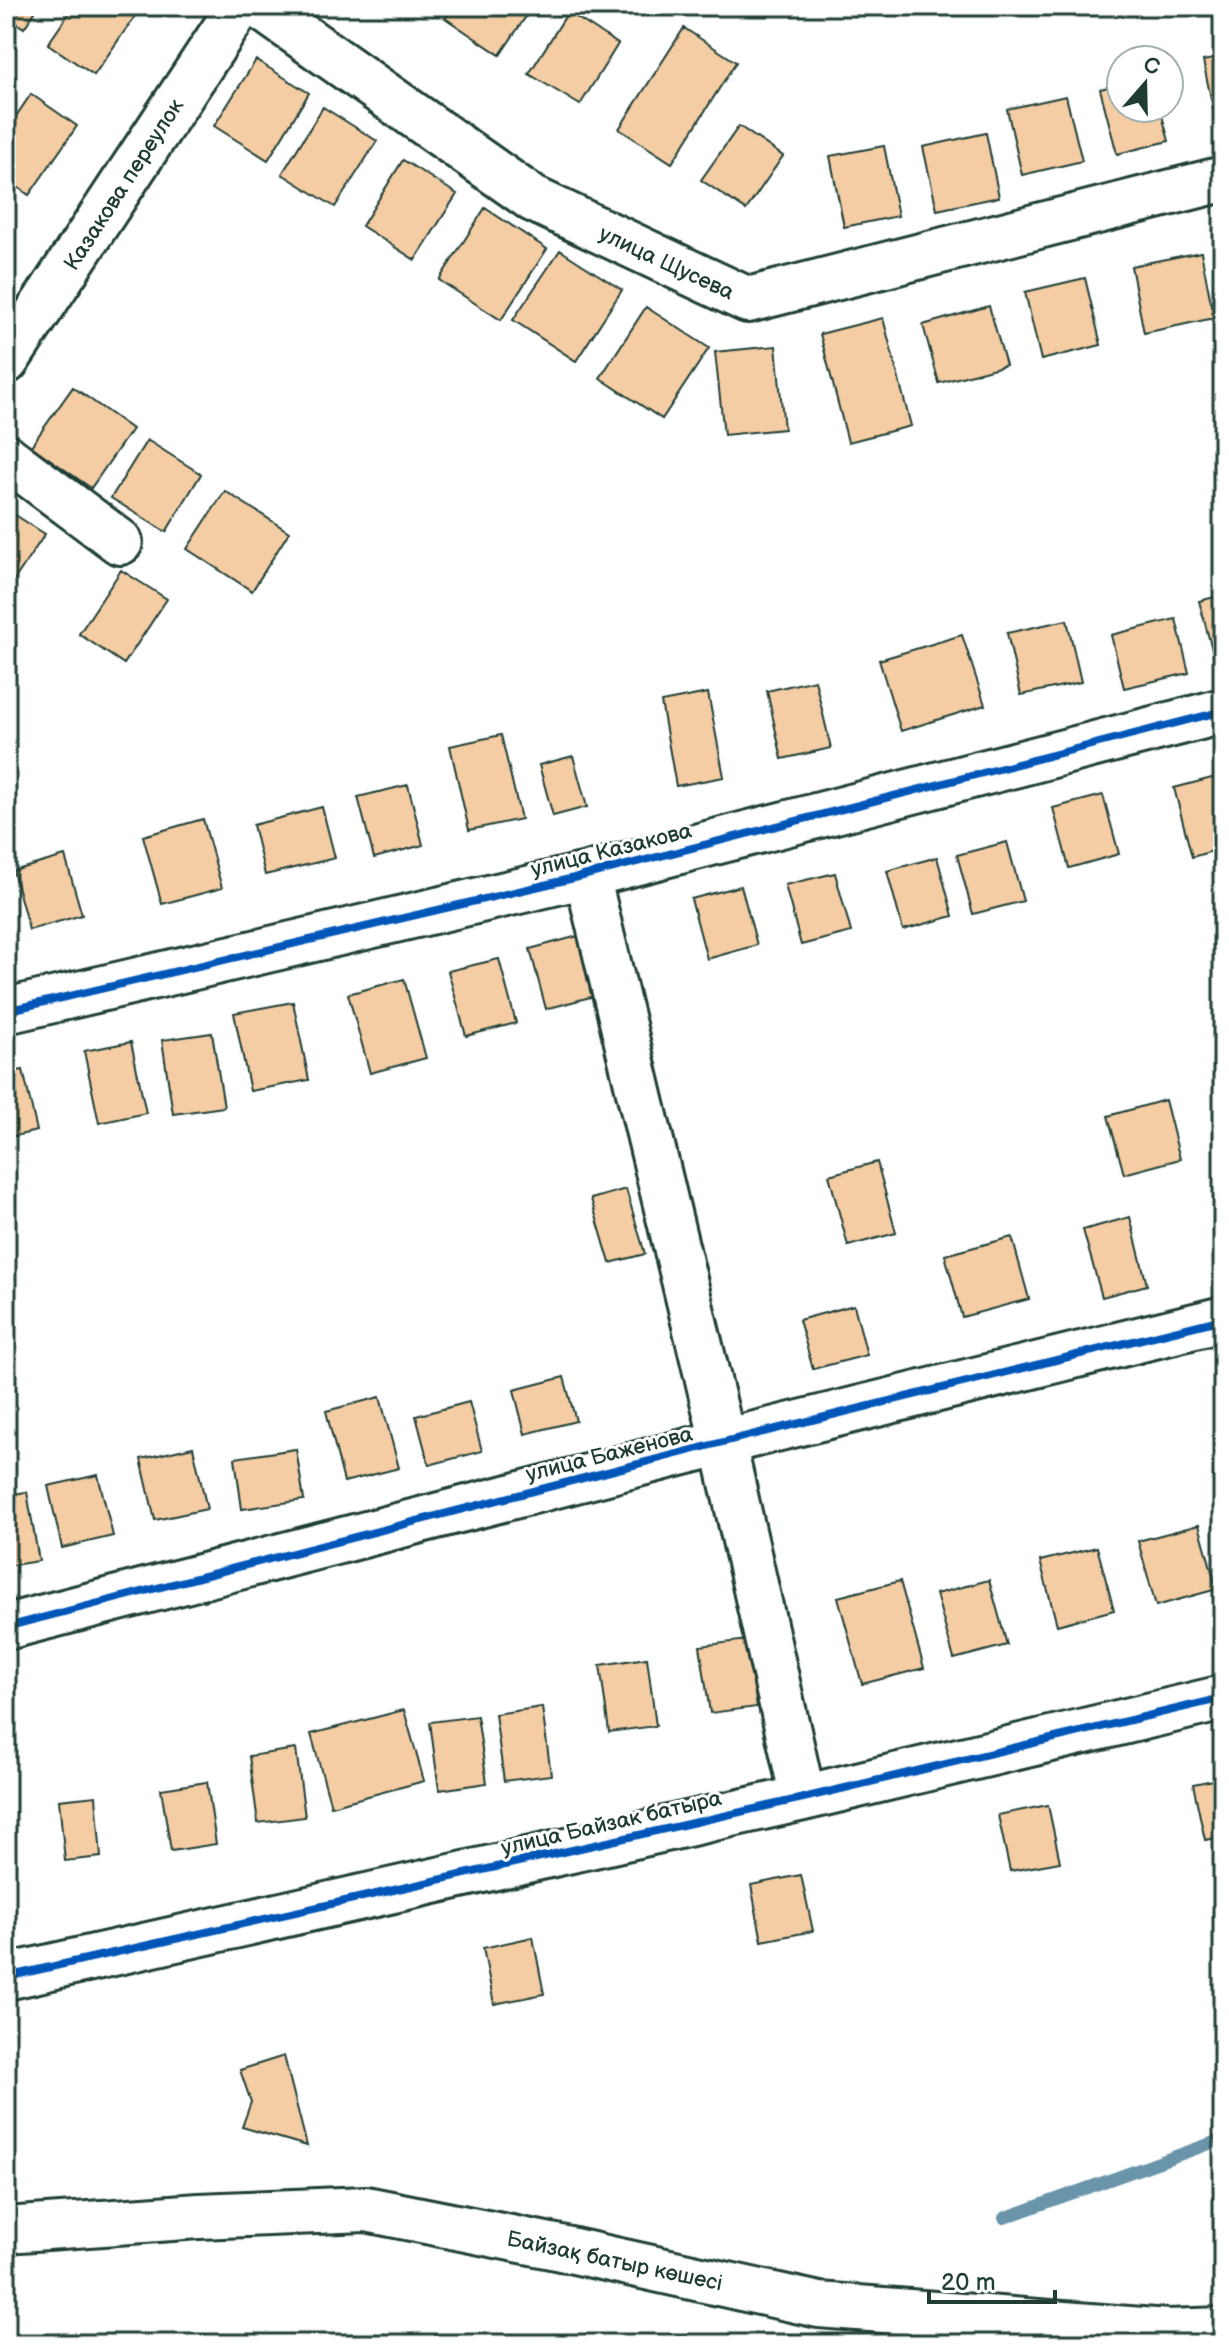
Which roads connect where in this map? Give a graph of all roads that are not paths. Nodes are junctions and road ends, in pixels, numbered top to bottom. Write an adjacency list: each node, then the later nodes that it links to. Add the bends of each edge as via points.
1 (240, 6): 4 (street, Казакова переулок)
2 (259, 6): 3 (street, улица Щусева, via 533,199 748,300)
3 (1223, 179)
4 (6, 361)
5 (6, 457): 6 (street)
6 (120, 542)
7 (1223, 711): 8 (street, улица Казакова)
8 (587, 875): 9 (street, улица Казакова); 11 (street)
9 (6, 1011)
10 (1223, 1319): 11 (street, улица Баженова)
11 (723, 1442): 12 (street, улица Баженова); 14 (street)
12 (6, 1627)
13 (1223, 1698): 14 (street, улица Байзак батыра)
14 (803, 1798): 15 (street, улица Байзак батыра)
15 (6, 1977)
16 (6, 2230): 17 (street, Байзақ батыр көшесі, via 366,2209 819,2305 1168,2332)
17 (1223, 2330)

